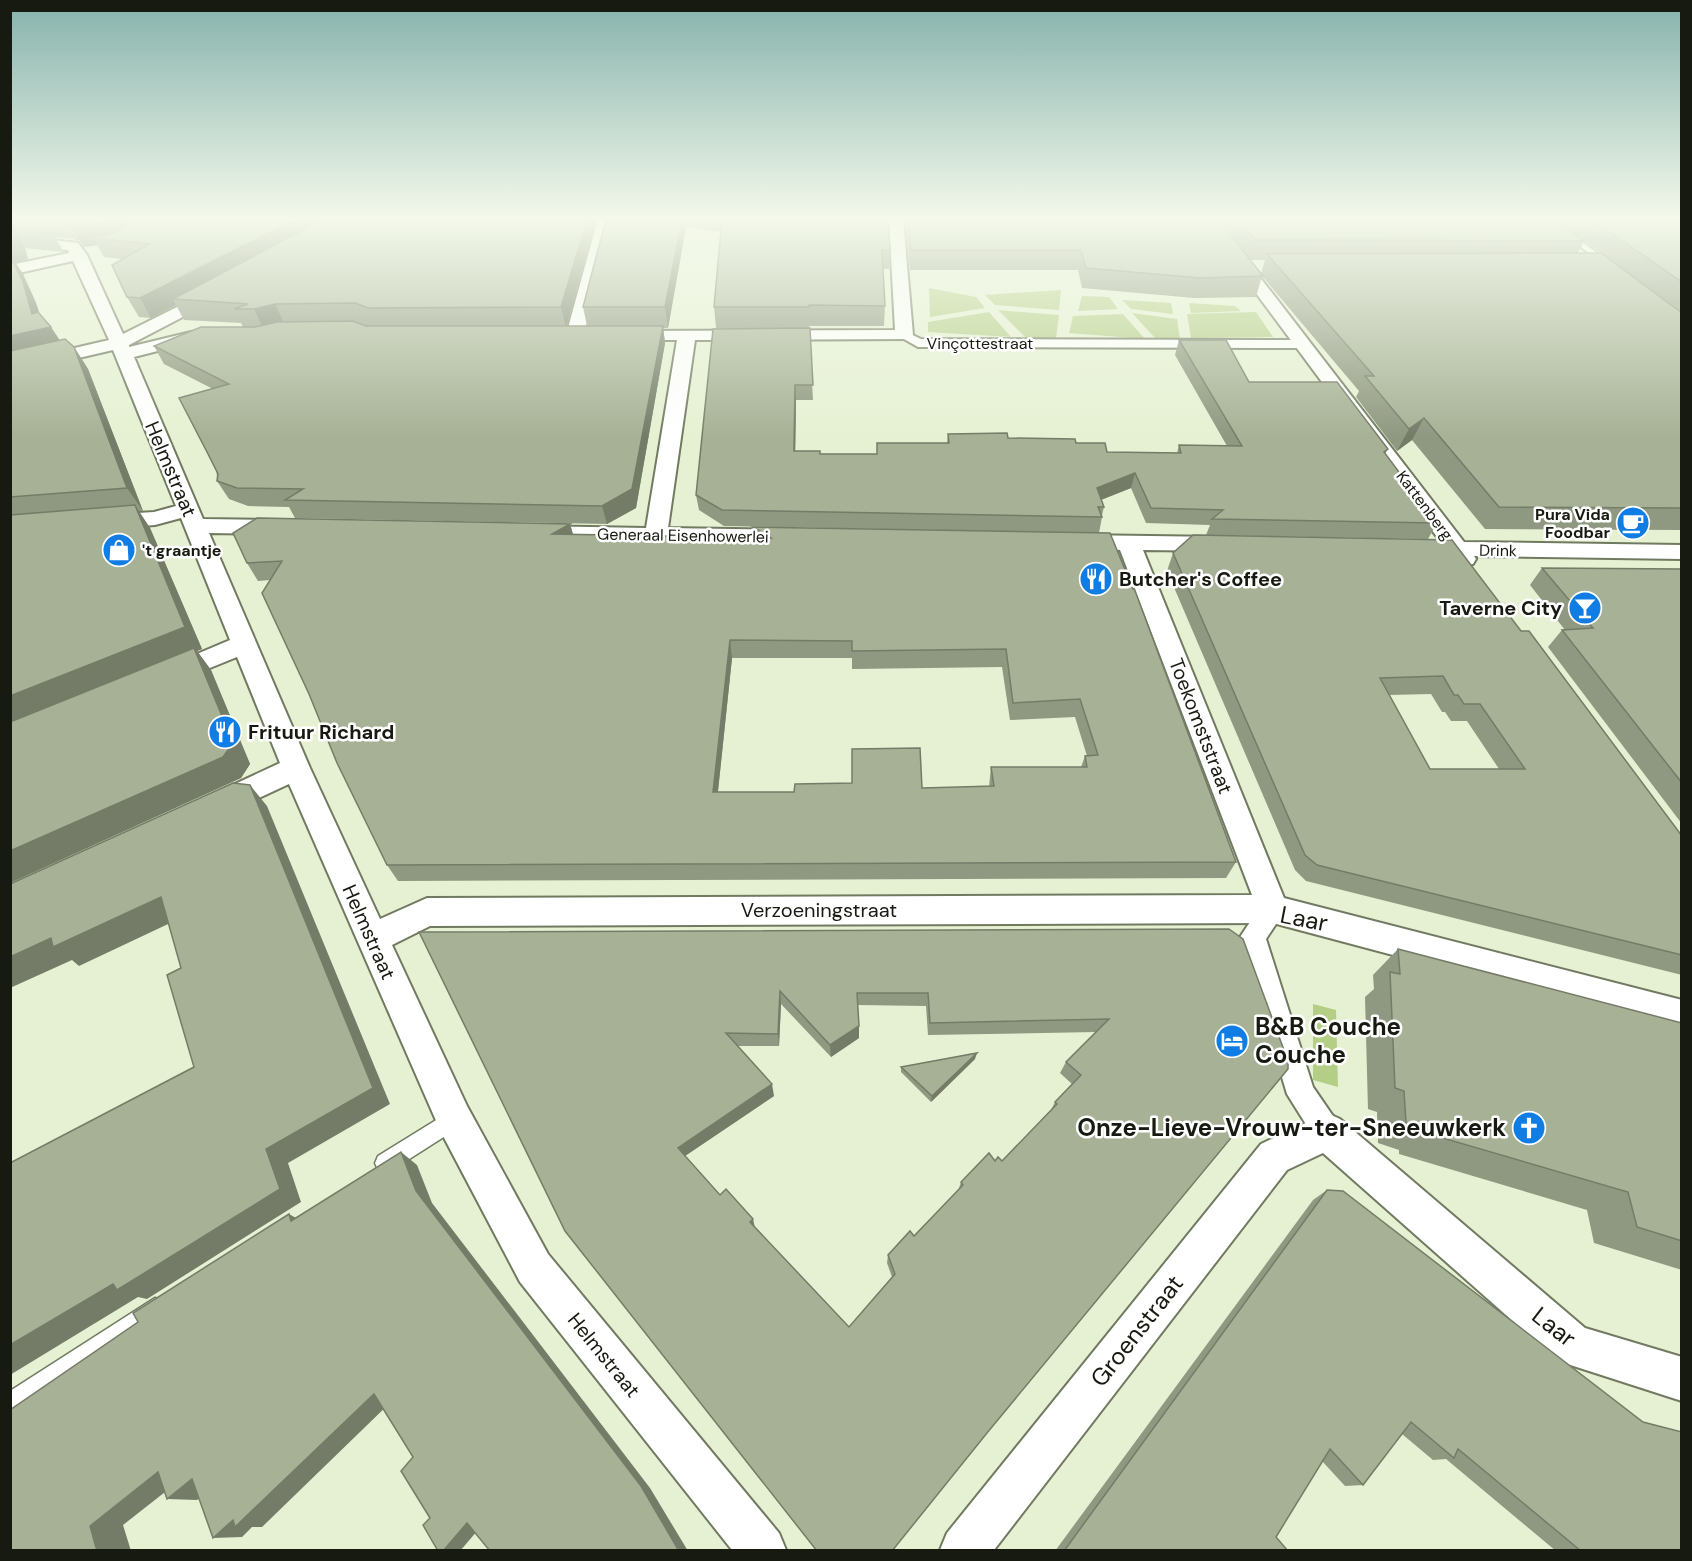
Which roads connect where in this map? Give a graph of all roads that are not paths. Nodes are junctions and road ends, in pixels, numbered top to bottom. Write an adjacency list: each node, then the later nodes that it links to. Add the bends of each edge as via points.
1 (95, 292): 10 (street, Helmstraat)
2 (219, 292): 10 (street)
3 (583, 292): 6 (street, Vinçottestraat, via 570,335)
4 (901, 292): 7 (street)
5 (1265, 292): 9 (street, Kattenberg)
6 (687, 335): 7 (street, Vinçottestraat); 16 (street)
7 (904, 335): 9 (street, Vinçottestraat, via 918,343)
8 (212, 337): 10 (street)
9 (1304, 344): 22 (street, Kattenberg)
10 (121, 349): 11 (street); 12 (street, Helmstraat)
11 (10, 369)
12 (192, 517): 13 (street); 14 (street); 25 (street, Helmstraat)
13 (88, 524)
14 (300, 527)
15 (514, 532): 16 (street, Generaal Eisenhowerlei)
16 (656, 535): 17 (street, Generaal Eisenhowerlei)
17 (810, 538)
18 (1058, 542): 19 (street)
19 (1129, 543): 20 (street); 29 (street, Toekomststraat)
20 (1246, 545)
21 (1398, 548): 22 (street)
22 (1458, 549): 23 (street, Drink); 24 (street, Kattenberg)
23 (1682, 552)
24 (1479, 578)
25 (243, 645): 26 (street); 27 (street, Helmstraat)
26 (144, 686)
27 (296, 768): 28 (street); 30 (street, Helmstraat)
28 (190, 818)
29 (1273, 909): 30 (street, Verzoeningstraat, via 427,912); 31 (street, Laar); 33 (street, Laar, via 1253,937 1300,1094)
30 (372, 939): 32 (street, Helmstraat)
31 (1682, 1016)
32 (454, 1119): 34 (lane); 38 (street, Helmstraat, via 534,1268)
33 (1327, 1132): 36 (street, Laar, via 1573,1346); 39 (street, Groenstraat, via 1274,1157)
34 (365, 1176)
35 (176, 1296): 37 (lane)
36 (1682, 1379)
37 (10, 1405)
38 (762, 1551)
39 (964, 1551)

